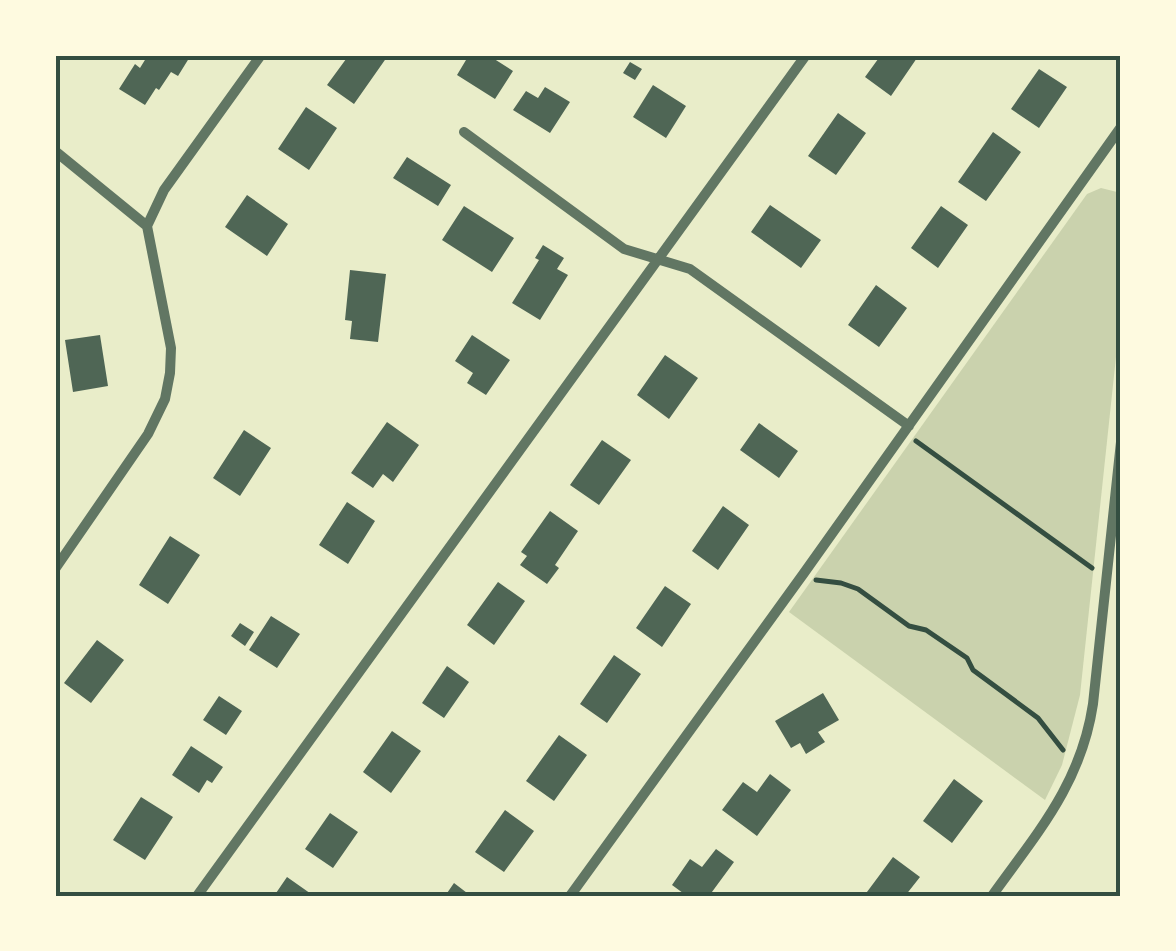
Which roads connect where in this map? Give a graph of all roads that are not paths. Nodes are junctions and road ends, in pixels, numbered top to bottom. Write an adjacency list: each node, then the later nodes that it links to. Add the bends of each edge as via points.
1 (261, 55): 6 (street, via 164,190)
2 (806, 55): 7 (street)
3 (1121, 128): 8 (street)
4 (464, 132): 7 (street, via 624,249)
5 (55, 151): 6 (street)
6 (147, 226): 10 (street, via 170,348 165,399)
7 (658, 259): 8 (street, via 690,269); 13 (street)
8 (909, 426): 14 (street)
9 (1121, 442): 11 (street)
10 (55, 568)
11 (1107, 582): 12 (street); 15 (street, via 1082,754 1060,799)
12 (1121, 583)
13 (197, 896)
14 (570, 896)
15 (992, 896)

